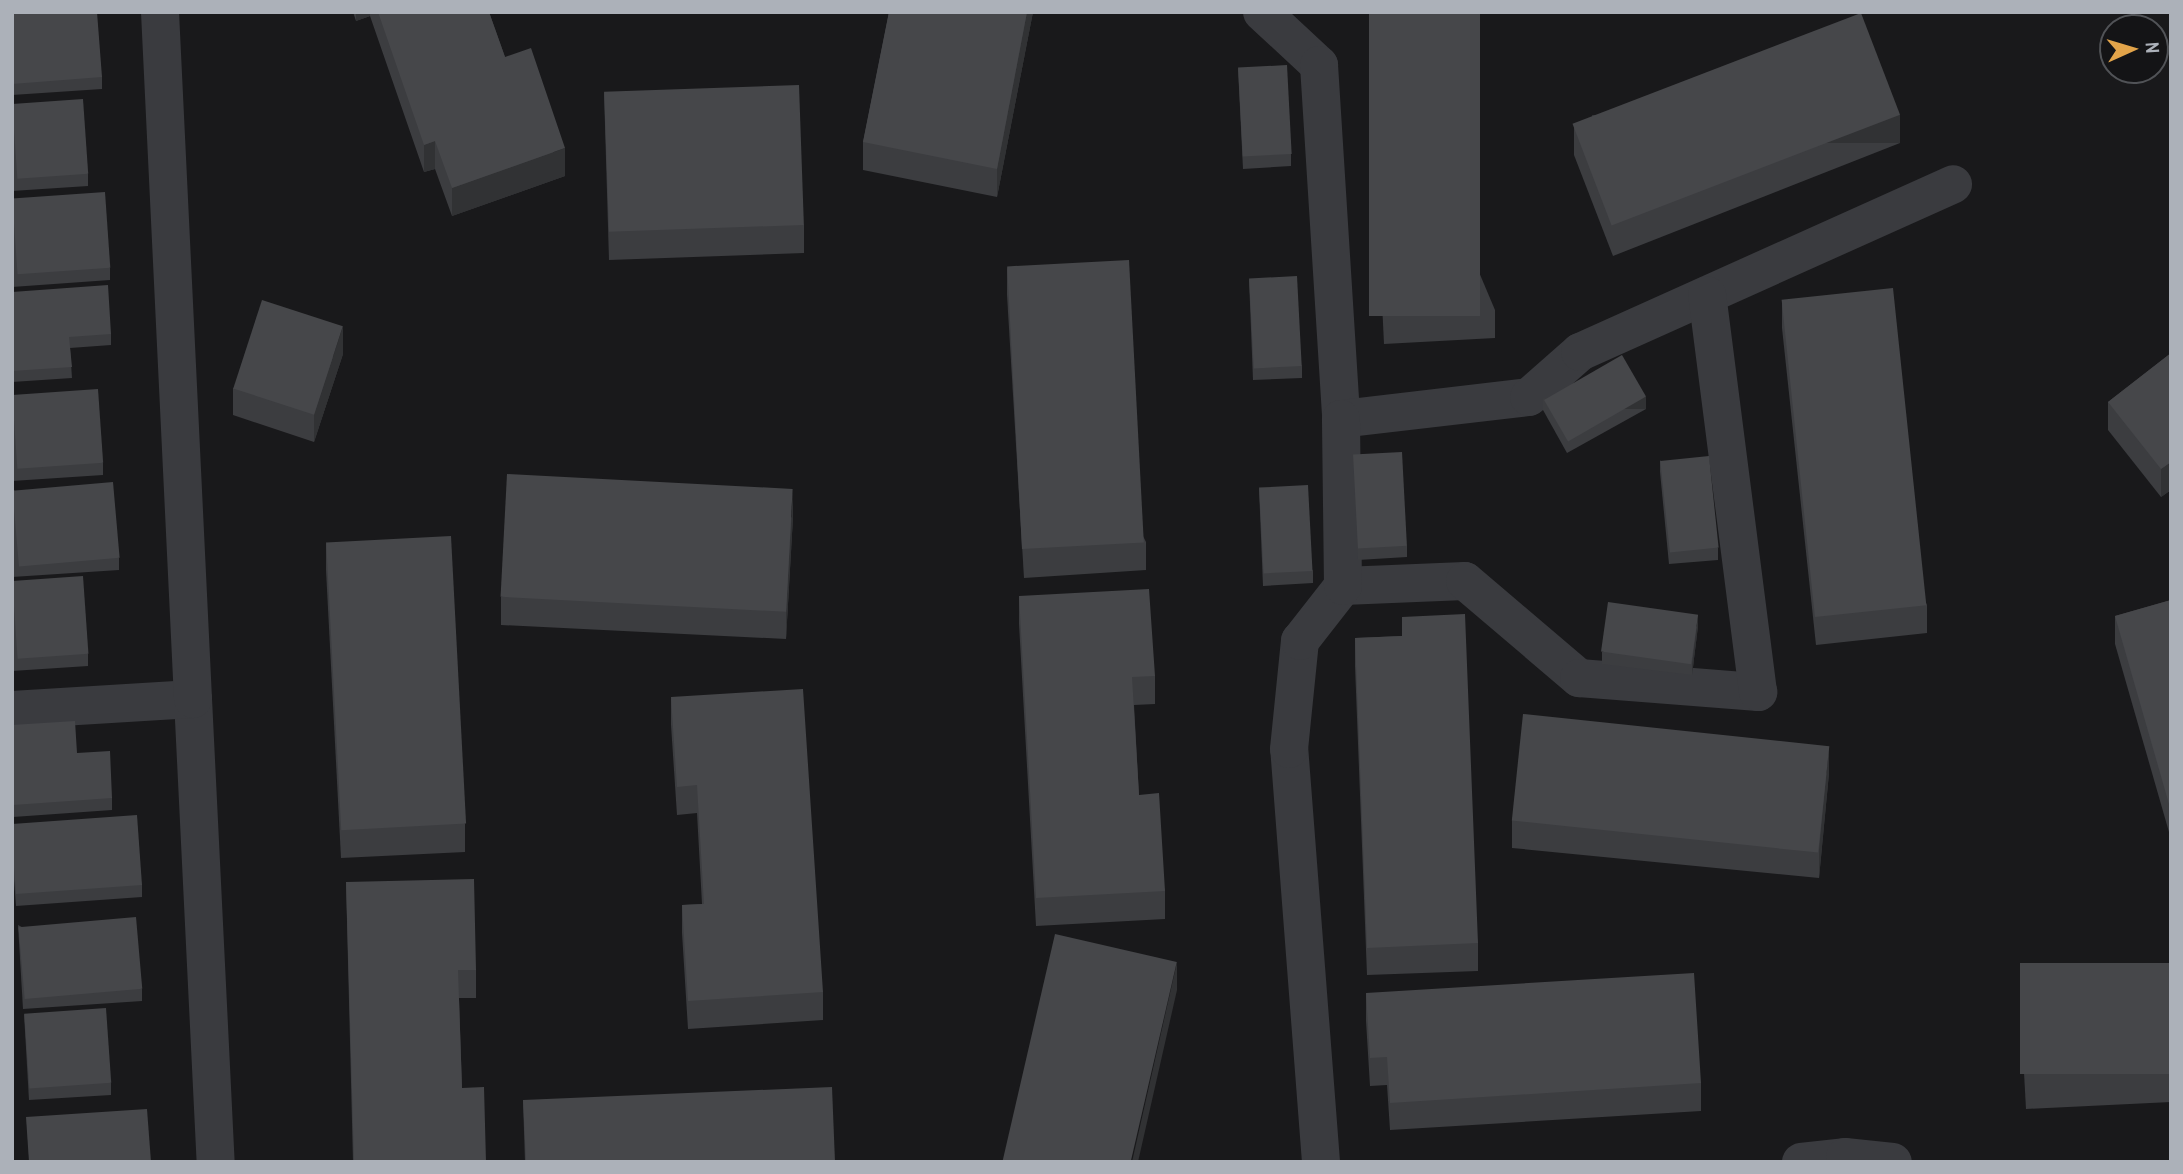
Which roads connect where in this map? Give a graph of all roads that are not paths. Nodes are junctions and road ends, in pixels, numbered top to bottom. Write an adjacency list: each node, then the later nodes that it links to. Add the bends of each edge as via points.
1 (160, 12): 7 (lane)
2 (1262, 12): 5 (lane, via 1319,65)
3 (1953, 184): 4 (lane)
4 (1707, 295): 5 (lane, via 1580,352 1529,397); 6 (lane, via 1758,692 1579,678 1465,581)
5 (1341, 419): 6 (lane)
6 (1343, 586): 10 (lane, via 1300,641 1289,749)
7 (192, 699): 8 (lane); 9 (lane)
8 (12, 710)
9 (216, 1162)
10 (1321, 1162)
11 (1801, 1162): 12 (lane, via 1845,1157)
12 (1893, 1162)

